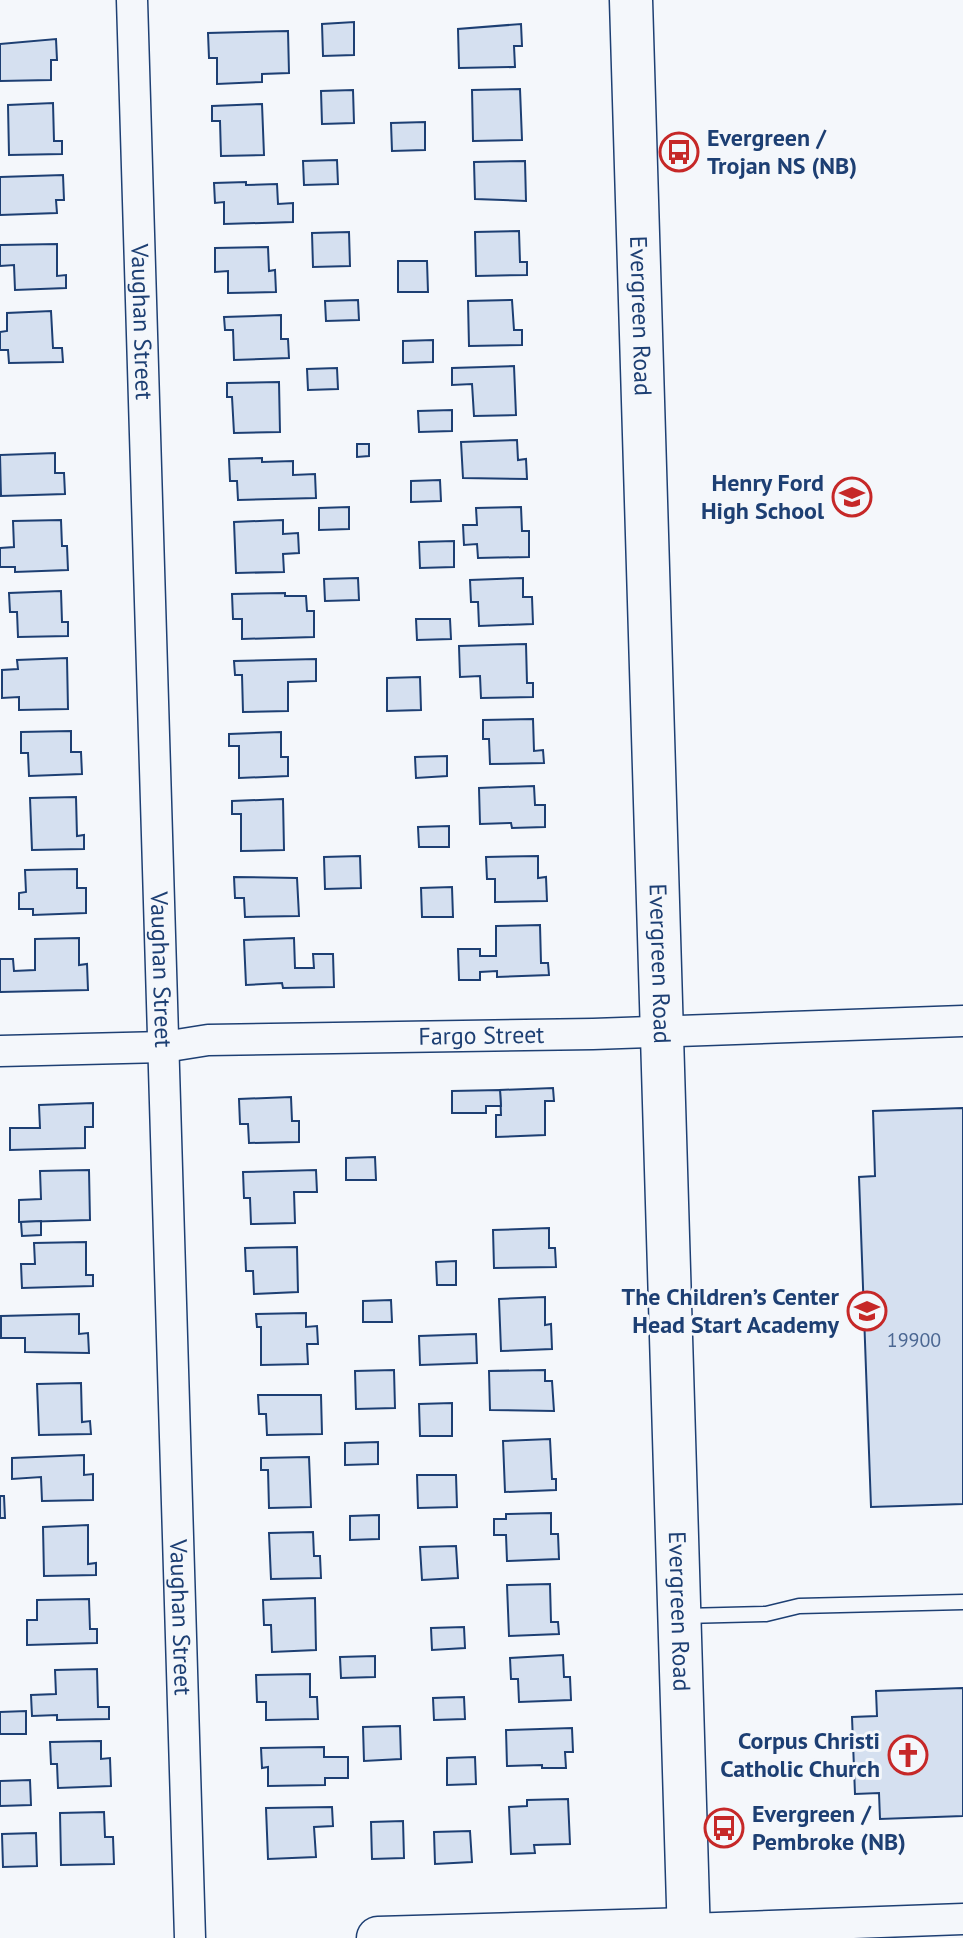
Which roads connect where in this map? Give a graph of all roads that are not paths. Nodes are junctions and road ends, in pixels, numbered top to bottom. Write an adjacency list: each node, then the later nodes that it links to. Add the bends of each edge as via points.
1 (132, 0): 5 (street, Vaughan Street)
2 (631, 0): 4 (street, Evergreen Road)
3 (963, 1021): 4 (street, Fargo Street)
4 (661, 1031): 5 (street, Fargo Street, via 208,1040); 8 (street, Evergreen Road)
5 (164, 1047): 6 (street, Fargo Street); 11 (street, Vaughan Street)
6 (0, 1051)
7 (963, 1602): 8 (lane, via 799,1606 766,1614)
8 (679, 1616): 10 (street, Evergreen Road)
9 (963, 1919): 10 (street)
10 (689, 1933): 12 (street)
11 (190, 1938)
12 (378, 1938)

